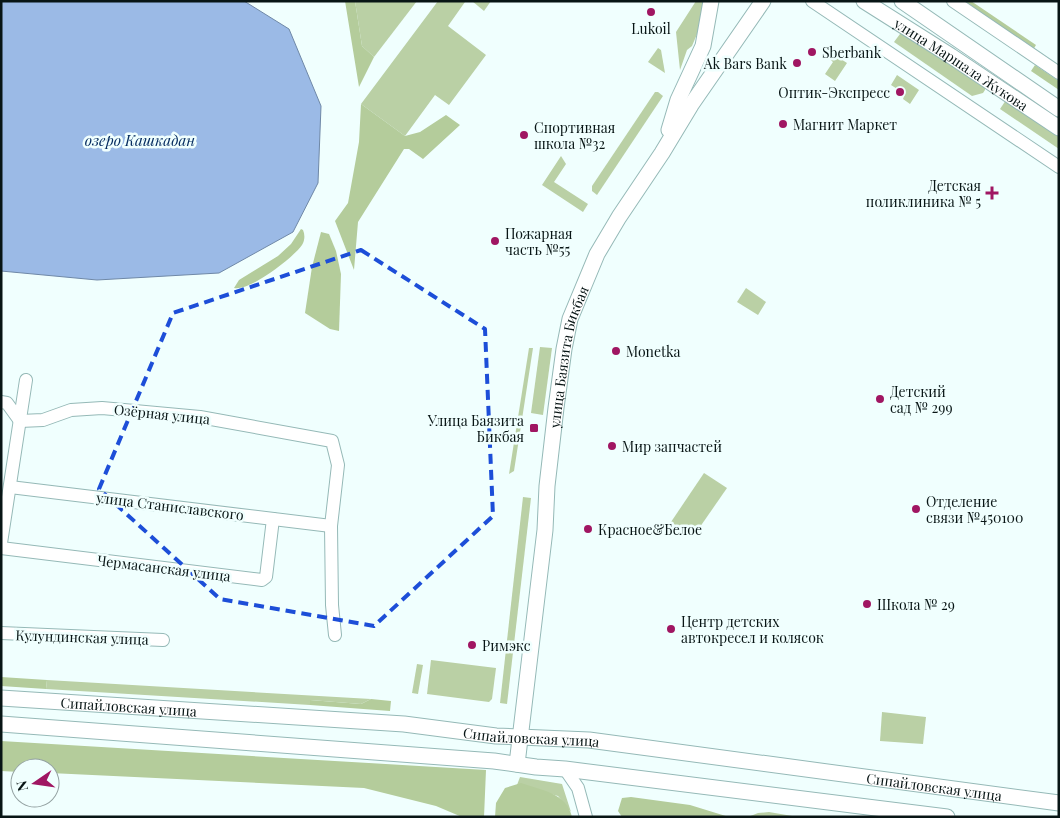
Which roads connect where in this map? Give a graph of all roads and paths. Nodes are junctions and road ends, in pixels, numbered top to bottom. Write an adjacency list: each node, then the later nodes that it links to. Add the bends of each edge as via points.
1 (711, 1): 10 (main road, via 703,46 678,100)
2 (763, 1): 10 (main road, улица Баязита Бикбая)
3 (812, 1): 11 (street)
4 (864, 1): 9 (main road, улица Маршала Жукова)
5 (902, 1): 8 (main road, улица Маршала Жукова)
6 (953, 1): 7 (street)
7 (1059, 73)
8 (1059, 109)
9 (1059, 128)
10 (662, 153): 26 (main road, улица Баязита Бикбая, via 597,254 570,319 556,408 545,530)
11 (1059, 167)
12 (26, 380): 14 (street)
13 (1, 402): 14 (street, via 7,404)
14 (20, 421): 15 (street); 18 (street, Озёрная улица, via 43,420 71,410 102,408 200,417 332,441 338,465)
15 (10, 487): 16 (street); 17 (street, улица Станиславского)
16 (4, 504): 19 (street)
17 (273, 519): 18 (street, улица Станиславского); 20 (street, Чермасанская улица, via 266,577 262,580)
18 (331, 526): 22 (street)
19 (1, 543)
20 (1, 548)
21 (1, 633): 23 (street, Кулундинская улица)
22 (335, 635)
23 (163, 640)
24 (1, 698): 26 (main road, Сипайловская улица, via 404,724)
25 (1, 724): 27 (main road, Сипайловская улица)
26 (519, 736): 27 (main road, улица Баязита Бикбая); 29 (main road, Сипайловская улица, via 589,740)
27 (517, 764): 28 (main road, Сипайловская улица)
28 (565, 769): 30 (street, via 578,788); 31 (main road, Сипайловская улица)
29 (1059, 803)
30 (586, 817)
31 (947, 817)

